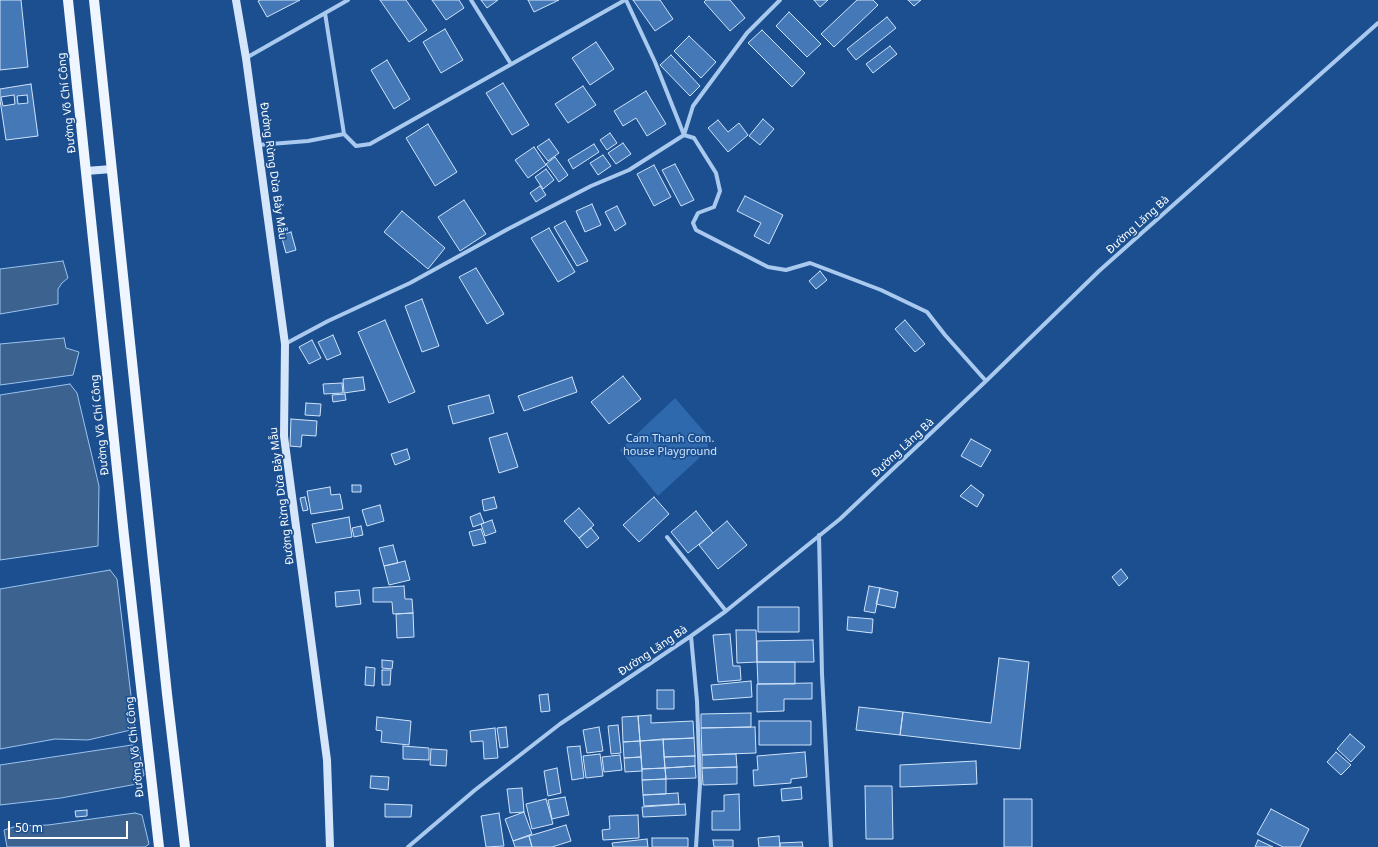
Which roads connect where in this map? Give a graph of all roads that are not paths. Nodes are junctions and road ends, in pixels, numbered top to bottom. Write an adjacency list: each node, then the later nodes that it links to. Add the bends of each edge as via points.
1 (68, 0): 16 (main road, Đường Võ Chí Công)
2 (94, 0): 15 (main road)
3 (236, 0): 10 (street, Đường Rừng Dừa Bảy Mẫu)
4 (348, 0): 8 (street)
5 (471, 0): 11 (street)
6 (625, 0): 11 (street); 13 (street, via 655,62)
7 (780, 0): 13 (street, via 747,33 693,106)
8 (325, 12): 10 (street); 12 (street)
9 (1378, 23): 18 (street, Đường Lăng Bà, via 1099,271)
10 (246, 58): 14 (street, Đường Rừng Dừa Bảy Mẫu)
11 (511, 64): 12 (street, via 370,144 356,146)
12 (344, 134): 14 (street)
13 (684, 134): 17 (street, via 629,170 591,186 508,228 410,283); 18 (street, via 694,138 716,173 720,191 714,207 698,214 693,223 696,230 768,268 786,270 810,263 881,290 927,312)
14 (258, 146): 17 (street, Đường Rừng Dừa Bảy Mẫu)
15 (112, 169): 16 (street); 24 (main road)
16 (86, 172): 23 (main road, Đường Võ Chí Công)
17 (285, 344): 25 (street, Đường Rừng Dừa Bảy Mẫu, via 284,436 327,760)
18 (986, 381): 19 (street, Đường Lăng Bà)
19 (819, 536): 21 (street, Đường Lăng Bà); 28 (street, via 822,674)
20 (667, 537): 21 (street)
21 (726, 611): 22 (street, Đường Lăng Bà)
22 (691, 636): 26 (street, Đường Lăng Bà, via 560,724 475,790); 27 (street, via 697,700 700,784)
23 (159, 847)
24 (185, 847)
25 (330, 847)
26 (408, 847)
27 (696, 847)
28 (831, 847)

